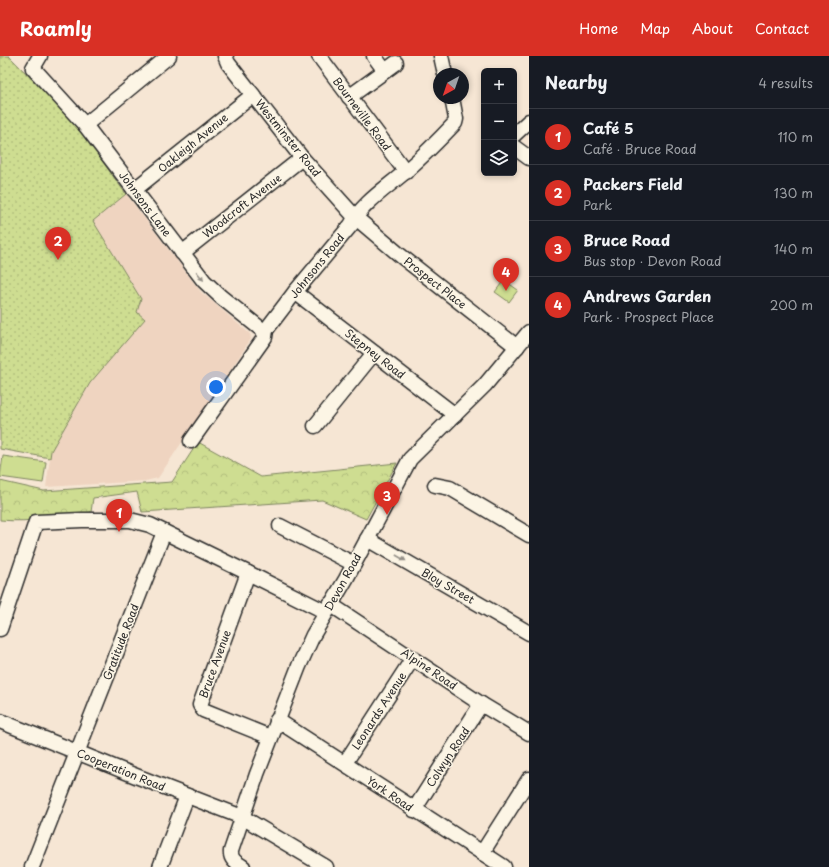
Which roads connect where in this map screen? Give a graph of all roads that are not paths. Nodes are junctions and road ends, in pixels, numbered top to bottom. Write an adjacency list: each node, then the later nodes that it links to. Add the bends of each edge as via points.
1 (40, 56): 12 (street, Johnsons Lane, via 33,68)
2 (169, 56): 12 (street)
3 (225, 56): 8 (street, Westminster Road)
4 (319, 56): 9 (street, Bourneville Road)
5 (374, 56): 9 (street, via 390,67)
6 (441, 56): 7 (street)
7 (444, 68)
8 (253, 95): 15 (street, Westminster Road); 18 (street, Oakleigh Avenue)
9 (349, 97): 17 (street, Bourneville Road)
10 (453, 104): 17 (street, Johnsons Road, via 455,123)
11 (529, 121): 13 (street)
12 (85, 125): 18 (street, Johnsons Lane)
13 (517, 132)
14 (517, 150): 16 (street)
15 (302, 158): 19 (street, Westminster Road); 20 (street, Woodcroft Avenue)
16 (529, 158)
17 (406, 172): 19 (street, Johnsons Road, via 379,193)
18 (134, 190): 20 (street, Johnsons Lane)
19 (355, 217): 21 (street, Johnsons Road); 24 (street, Prospect Place)
20 (182, 253): 22 (street, Johnsons Lane, one-way to 22, via 204,281 261,329)
21 (295, 292): 22 (street, Johnsons Road); 25 (street, Stepney Road)
22 (266, 330): 28 (street, Johnsons Road, via 265,337)
23 (529, 332): 24 (street, Devon Road)
24 (517, 347): 26 (street, Devon Road, via 490,380)
25 (374, 353): 26 (street, Stepney Road); 27 (street)
26 (454, 415): 33 (street, Devon Road, via 410,459)
27 (315, 426)
28 (192, 441)
29 (435, 485): 32 (street, via 450,488)
30 (164, 532): 35 (street, Alpine Road); 37 (street, Alpine Road, via 130,520 36,522); 45 (street, Gratitude Road)
31 (287, 533): 34 (street)
32 (529, 535)
33 (367, 539): 34 (street, Devon Road); 38 (street, Bloy Street, one-way to 38)
34 (354, 564): 36 (street, Devon Road)
35 (248, 573): 36 (street, Alpine Road); 44 (street, Bruce Avenue, via 200,705 203,710)
36 (328, 608): 39 (street, Alpine Road); 41 (street, Devon Road, via 299,666)
37 (0, 629)
38 (529, 633)
39 (413, 658): 40 (street, Alpine Road); 46 (street, Leonards Avenue)
40 (481, 704): 43 (street, Alpine Road); 49 (street, Colwyn Road)
41 (277, 720): 44 (street, Devon Road); 46 (street, York Road)
42 (0, 721): 45 (street, Cooperation Road)
43 (529, 733)
44 (270, 738): 50 (street, Devon Road)
45 (78, 752): 48 (street, Cooperation Road); 52 (street, Gratitude Road)
46 (345, 763): 49 (street, York Road)
47 (529, 779): 51 (street)
48 (187, 796): 50 (street, Cooperation Road); 53 (street)
49 (414, 810): 51 (street, York Road)
50 (242, 817): 54 (street, Devon Road, via 230,853 234,861); 55 (street, Cooperation Road)
51 (482, 853): 56 (street, York Road)
52 (32, 867)
53 (160, 867)
54 (242, 867)
55 (326, 867)
56 (504, 867)

